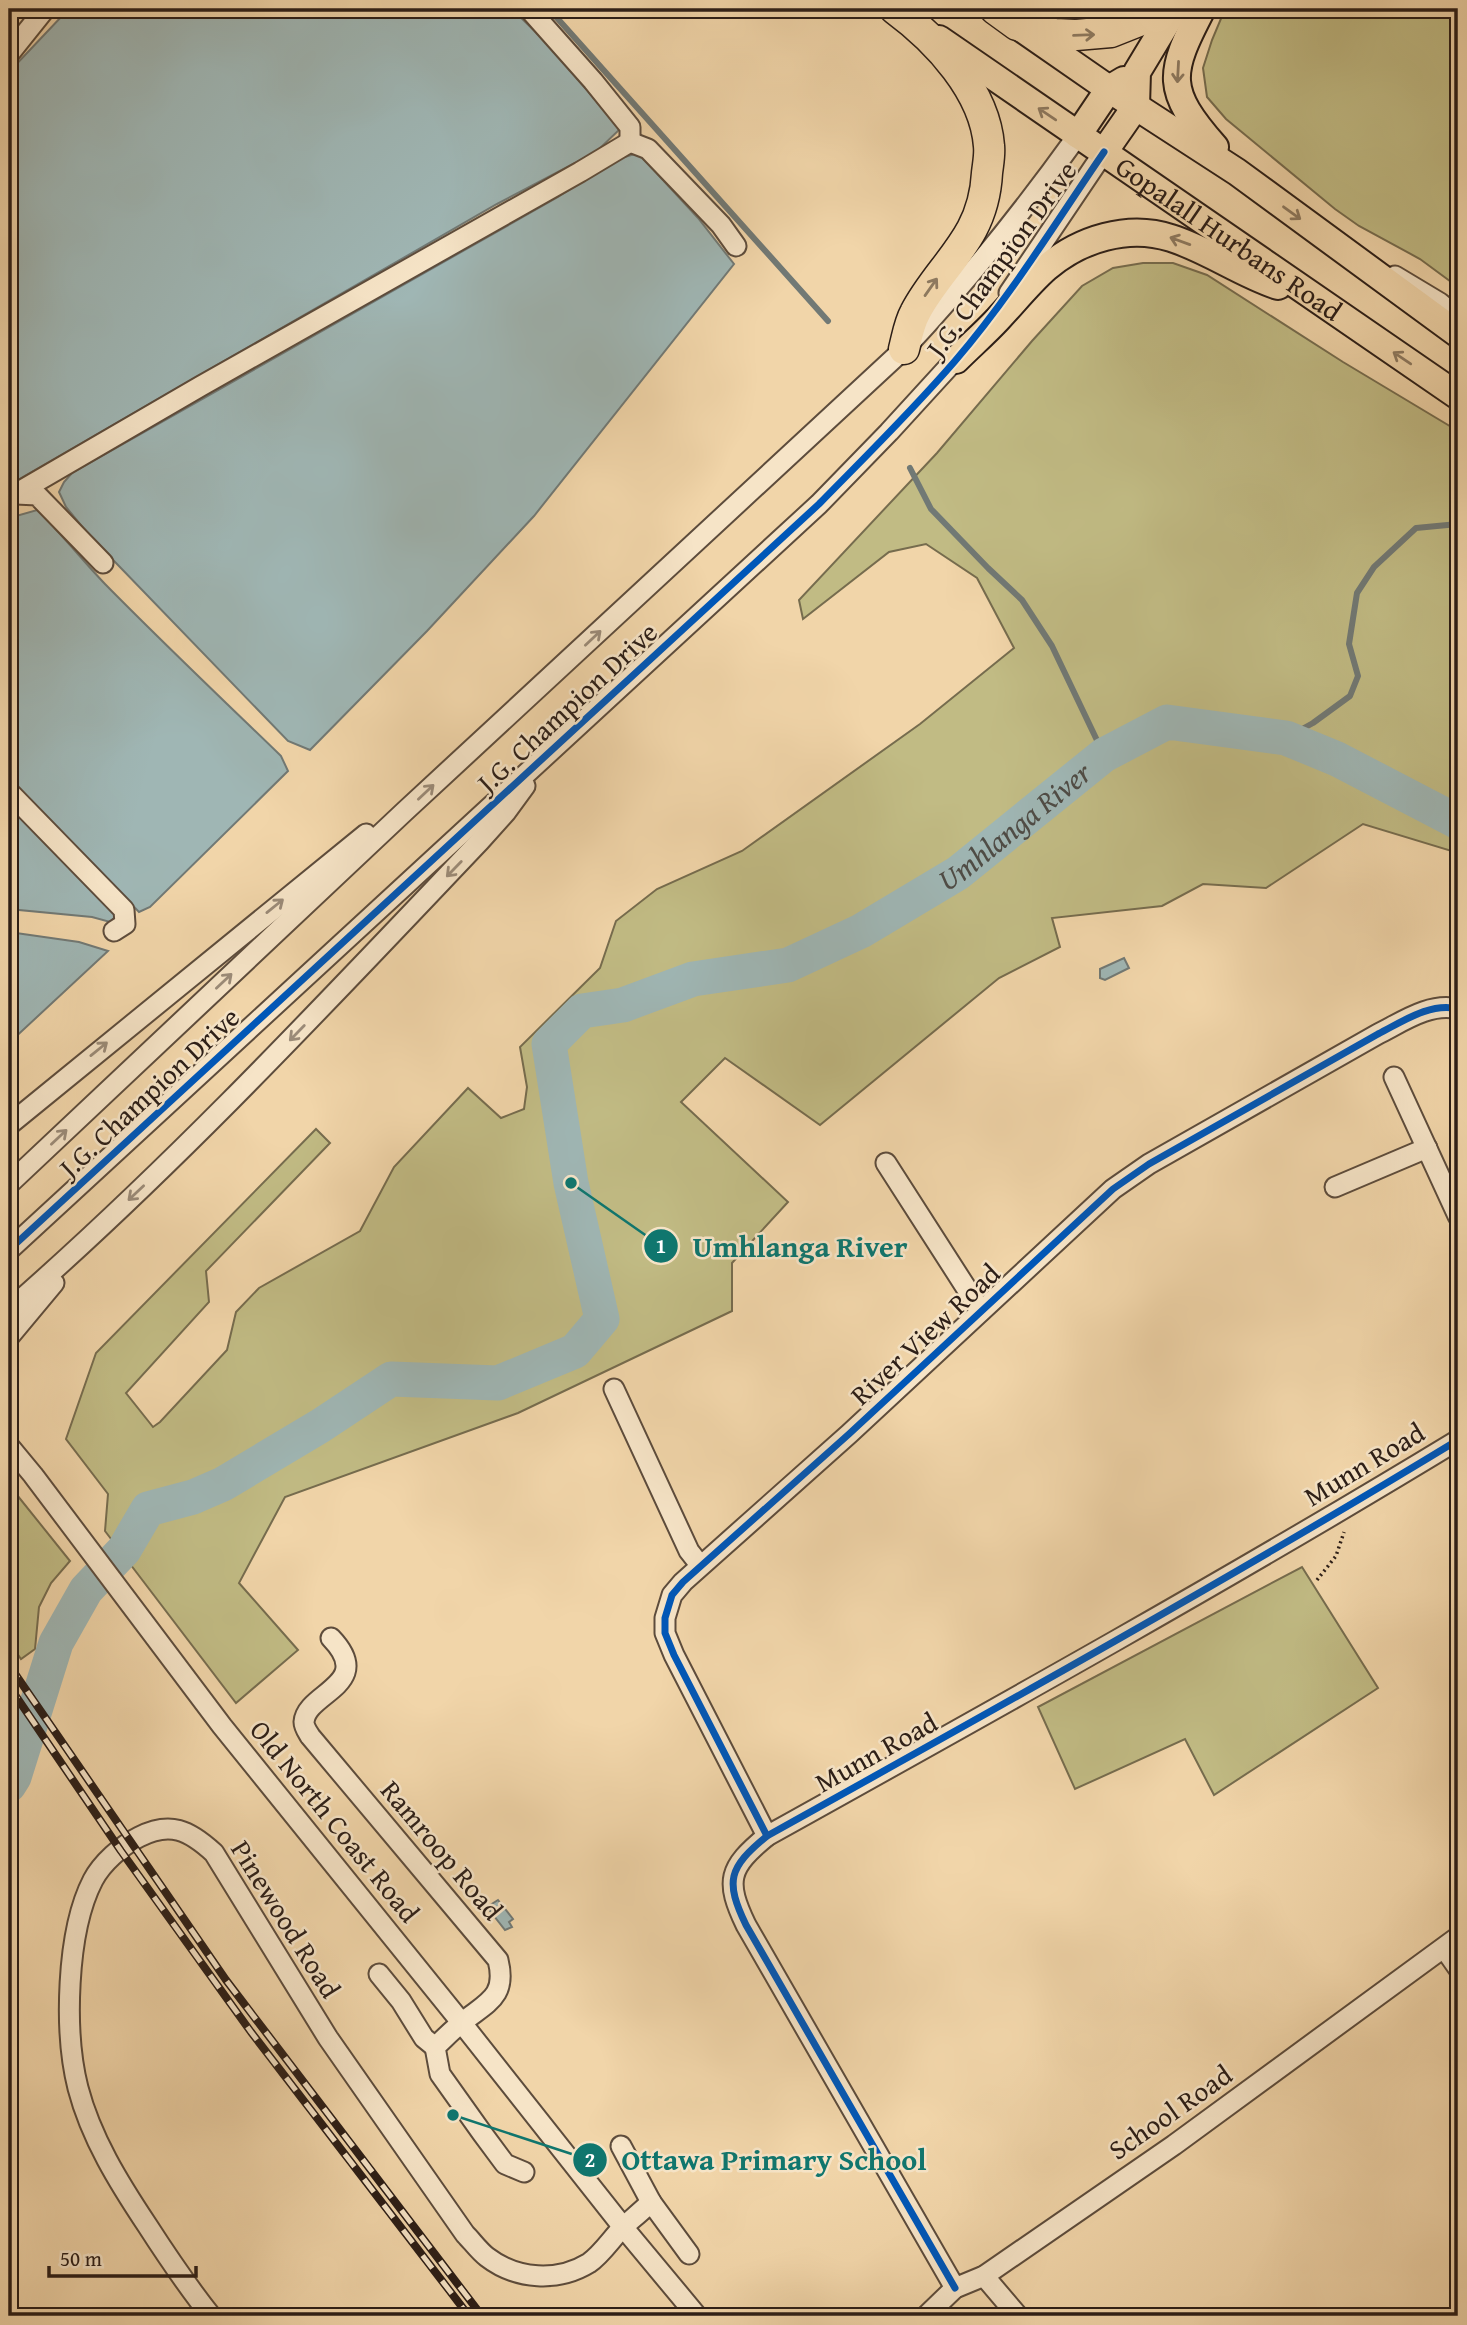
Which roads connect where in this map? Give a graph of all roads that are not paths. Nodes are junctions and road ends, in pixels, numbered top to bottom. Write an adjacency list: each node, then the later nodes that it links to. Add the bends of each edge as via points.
1 (45, 9): 8 (street)
2 (529, 9): 13 (street, via 630,128)
3 (1169, 9): 7 (highway, one-way to 3, via 1055,34 1098,34)
4 (1175, 9): 9 (main road, J.G. Champion Drive)
5 (1202, 9): 15 (main road, one-way to 15, via 1179,58 1180,97 1198,127)
6 (903, 15): 12 (main road, Gopalall Hurbans Road, one-way to 6); 21 (highway, one-way to 6, via 913,316 979,214 989,146 971,89 955,66)
7 (1006, 17): 10 (main road, Gopalall Hurbans Road)
8 (9, 54)
9 (1137, 72): 10 (main road, J.G. Champion Drive); 11 (main road, J.G. Champion Drive)
10 (1109, 89): 11 (main road, Gopalall Hurbans Road); 12 (main road, J.G. Champion Drive)
11 (1136, 106): 14 (main road, J.G. Champion Drive); 15 (main road, Gopalall Hurbans Road)
12 (1078, 135): 14 (main road, Gopalall Hurbans Road); 21 (street, J.G. Champion Drive, via 967,281)
13 (630, 142): 16 (street, via 648,149); 24 (street)
14 (1104, 152): 18 (main road, Gopalall Hurbans Road); 22 (street, J.G. Champion Drive, via 1010,291)
15 (1237, 172): 17 (main road, Gopalall Hurbans Road, one-way to 17)
16 (736, 246)
17 (1353, 257): 19 (street, via 1415,286); 20 (main road, Gopalall Hurbans Road)
18 (1310, 296): 22 (main road, one-way to 22, via 1261,280 1167,237 1107,236 1067,253 1045,269); 23 (main road, Gopalall Hurbans Road, one-way to 18)
19 (1458, 318)
20 (1458, 334)
21 (904, 349): 28 (street, J.G. Champion Drive, one-way to 21)
22 (956, 360): 26 (street, J.G. Champion Drive, via 818,504)
23 (1458, 396)
24 (13, 496): 25 (street, via 37,495)
25 (103, 563)
26 (542, 758): 38 (street, one-way to 38, via 506,812 461,861 236,1096); 39 (street, J.G. Champion Drive)
27 (9, 792): 29 (street, via 124,910 125,924)
28 (404, 813): 32 (street, one-way to 28, via 358,839); 35 (street, J.G. Champion Drive, one-way to 28)
29 (114, 931)
30 (1458, 1009): 41 (street, River View Road, via 1442,1006 1388,1029 1149,1164 1113,1189)
31 (1394, 1077): 33 (street)
32 (9, 1125)
33 (1427, 1148): 36 (street); 37 (street)
34 (886, 1163): 41 (street)
35 (9, 1184)
36 (1335, 1187)
37 (1458, 1216)
38 (83, 1242): 40 (street); 42 (street)
39 (9, 1250)
40 (9, 1310)
41 (981, 1311): 48 (street, River View Road)
42 (9, 1337)
43 (614, 1389): 48 (street)
44 (9, 1437): 47 (street)
45 (1458, 1440): 50 (street, Munn Road, via 1020,1696)
46 (9, 1446): 47 (street, Old North Coast Road)
47 (33, 1475): 54 (street, Old North Coast Road, via 222,1726)
48 (700, 1565): 50 (street, River View Road, via 673,1595 665,1633)
49 (331, 1638): 54 (street, Ramroop Road, via 342,1650 344,1675 310,1710 304,1726 498,1961 502,1974 498,1992)
50 (767, 1836): 62 (street, Munn Road, via 747,1852 736,1871 735,1901)
51 (1451, 1942): 52 (street, School Road); 61 (street, School Road)
52 (1458, 1968)
53 (379, 1974): 55 (street)
54 (461, 2022): 55 (street); 59 (street, Old North Coast Road)
55 (435, 2047): 57 (street, via 440,2074 482,2133 505,2164)
56 (621, 2146): 58 (street)
57 (524, 2172)
58 (651, 2202): 59 (street, Pinewood Road); 60 (street)
59 (623, 2227): 63 (street, Pinewood Road, via 592,2262 553,2276 530,2276 486,2257 465,2234 328,2038 214,1853 189,1834 156,1828 129,1843 93,1880 75,1939 69,2038 78,2088 102,2150 122,2188); 64 (street, Old North Coast Road)
60 (689, 2255)
61 (984, 2276): 62 (street, School Road); 66 (street)
62 (955, 2288): 65 (street, School Road)
63 (211, 2316)
64 (696, 2316)
65 (926, 2316)
66 (1018, 2316)

